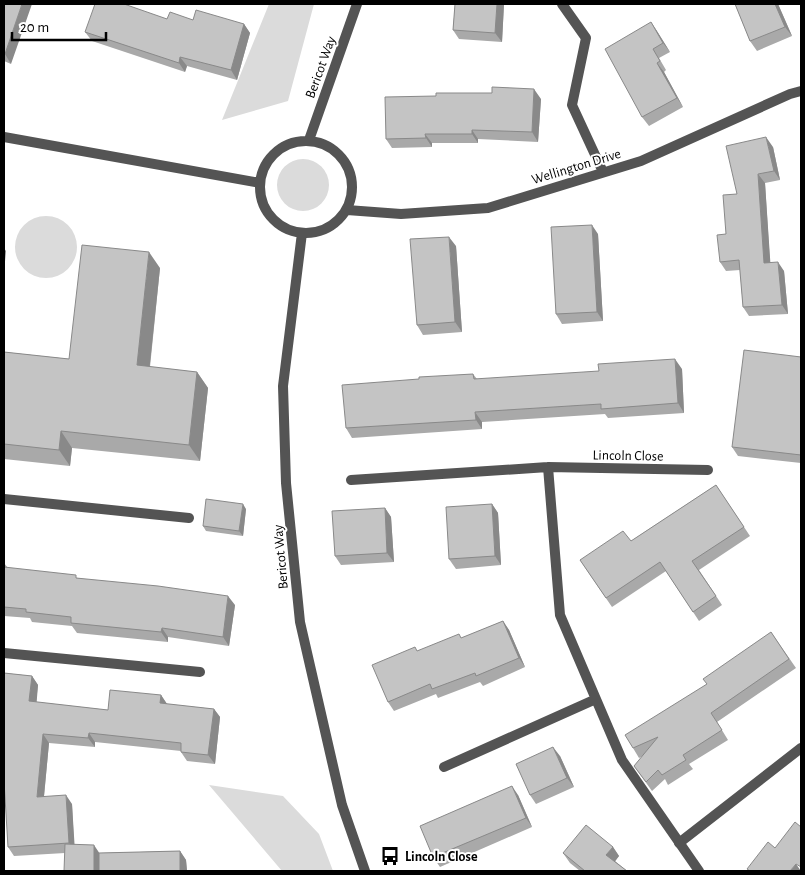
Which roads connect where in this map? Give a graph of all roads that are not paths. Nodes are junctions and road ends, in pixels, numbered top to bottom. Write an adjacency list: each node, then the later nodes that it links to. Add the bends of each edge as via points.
1 (357, 4): 5 (street, Bericot Way)
2 (562, 4): 6 (street, via 586,38 572,104)
3 (801, 91): 6 (street, Wellington Drive, via 641,161)
4 (4, 138): 7 (street)
5 (309, 140): 7 (street, via 281,148 263,169); 8 (street, via 337,152 347,165 352,180)
6 (604, 172): 8 (street, Wellington Drive, via 488,208 401,214)
7 (260, 183): 9 (street, via 266,211 275,222)
8 (347, 210): 9 (street, via 328,228)
9 (302, 234): 21 (street, Bericot Way, via 283,386 286,484 299,612 342,805)
10 (548, 467): 11 (street, Lincoln Close); 12 (street, Lincoln Close); 17 (street, via 560,615)
11 (708, 470)
12 (351, 480)
13 (4, 498): 14 (street)
14 (189, 518)
15 (4, 653): 16 (street)
16 (200, 672)
17 (596, 699): 19 (street); 20 (street, via 622,760)
18 (801, 748): 20 (street)
19 (444, 767)
20 (679, 843): 22 (street)
21 (365, 871)
22 (699, 871)

